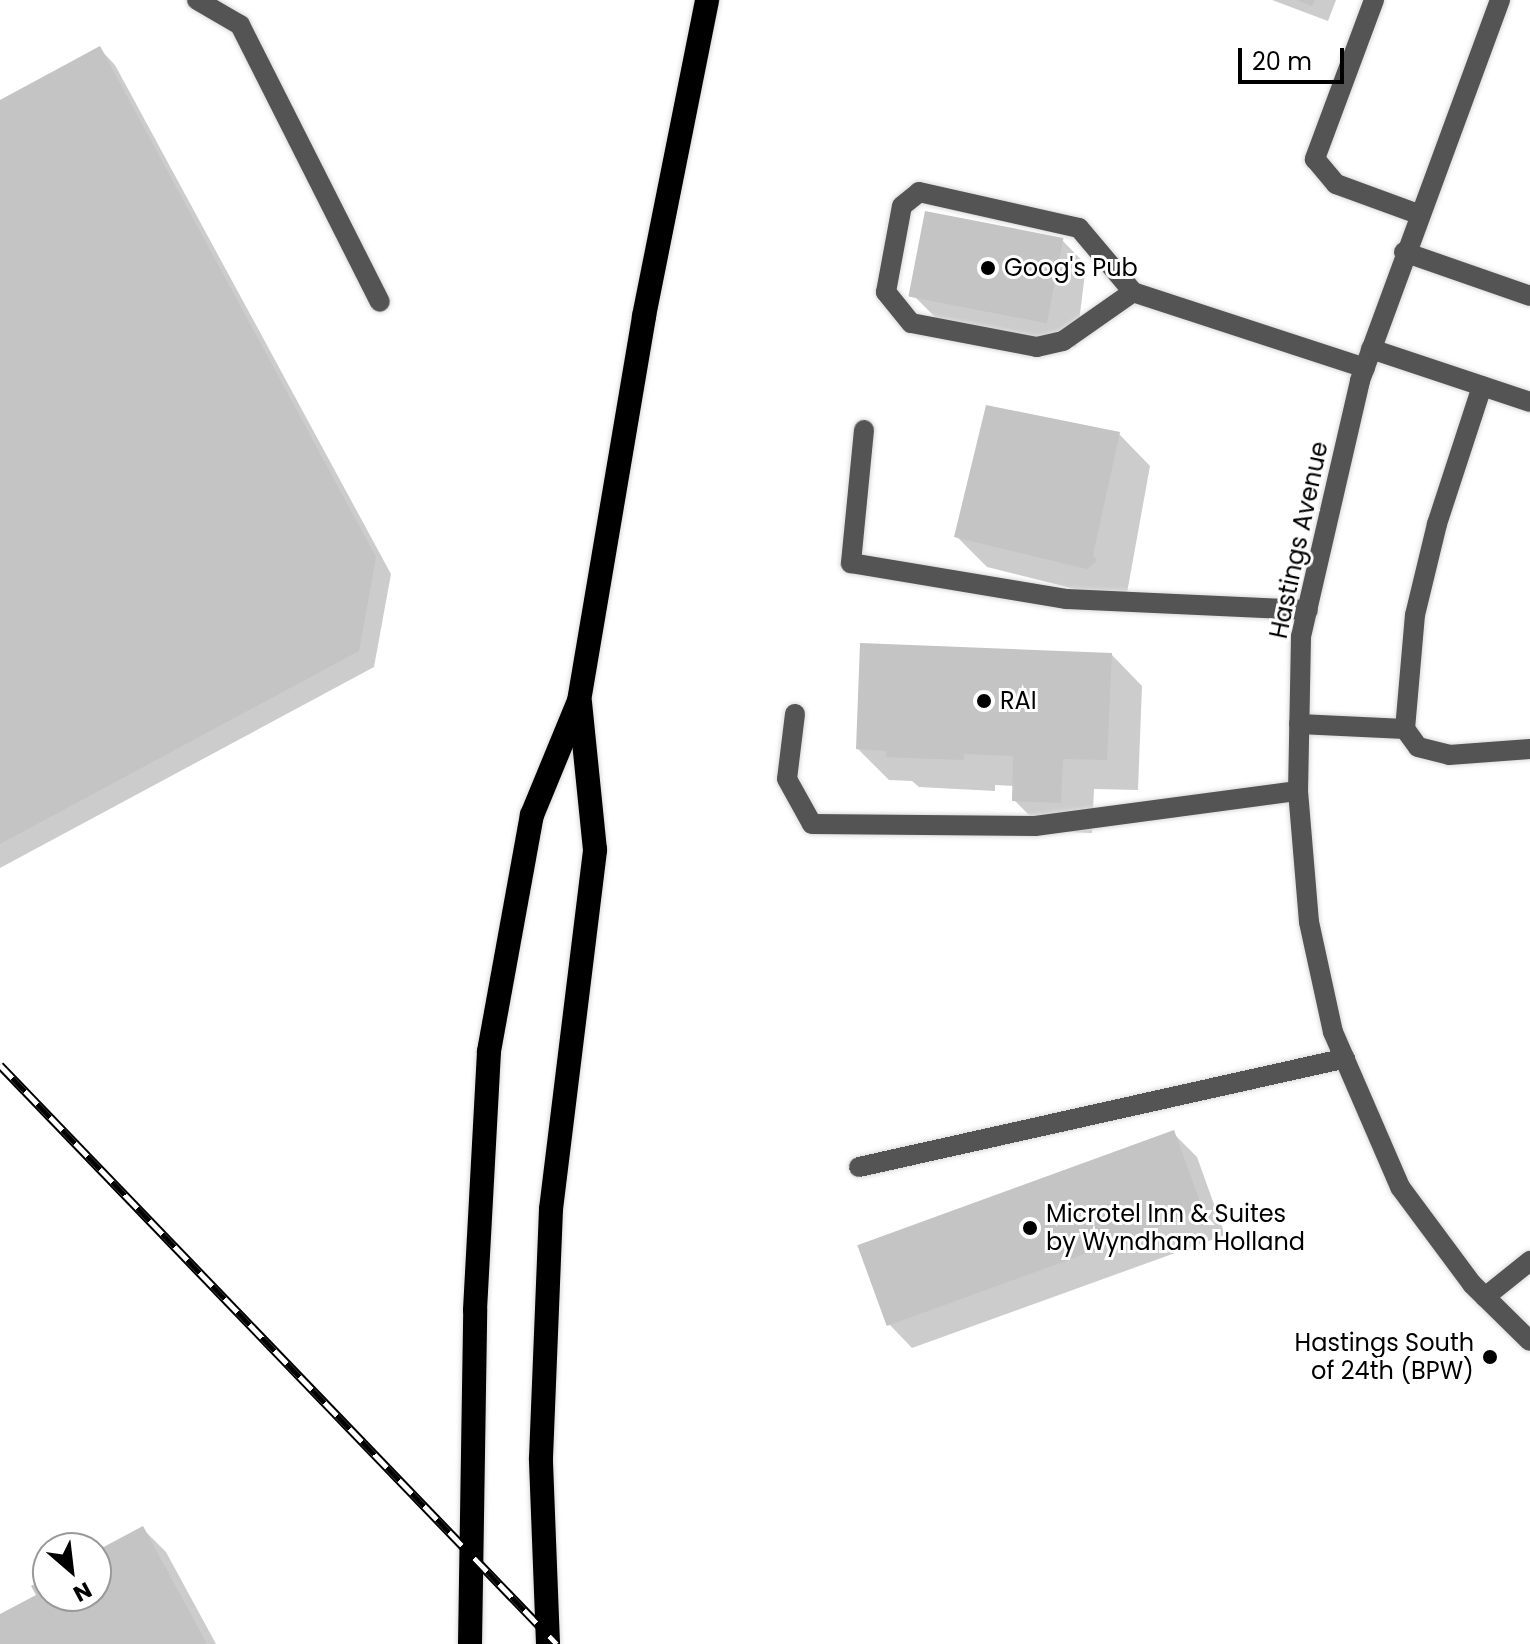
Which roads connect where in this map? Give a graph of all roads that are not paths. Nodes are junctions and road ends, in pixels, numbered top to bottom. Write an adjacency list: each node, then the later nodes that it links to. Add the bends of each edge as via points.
1 (197, 0): 9 (street, via 240,25)
2 (707, 0): 15 (highway, via 644,316)
3 (1374, 0): 5 (street, via 1315,159 1336,184)
4 (1500, 0): 5 (street, Hastings Avenue)
5 (1418, 214): 6 (street, Hastings Avenue)
6 (1404, 252): 8 (street); 10 (street, Hastings Avenue)
7 (1133, 292): 7 (street, via 1079,228 919,192 902,206 886,292 911,323 1037,347 1063,341); 10 (street)
8 (1530, 296)
9 (380, 302)
10 (1368, 358): 11 (street); 14 (street, Hastings Avenue)
11 (1482, 386): 12 (street); 18 (street, via 1437,524 1415,615)
12 (1530, 402)
13 (864, 430): 14 (street, via 851,563 1066,599)
14 (1308, 610): 17 (street, Hastings Avenue, via 1301,637)
15 (579, 701): 26 (highway, via 532,815 489,1051 475,1310); 27 (highway, via 595,850 551,1209 541,1458)
16 (795, 714): 20 (street, via 787,779 812,824 1035,826)
17 (1299, 724): 18 (street); 20 (street, Hastings Avenue)
18 (1405, 729): 19 (street, via 1418,747 1449,755)
19 (1530, 749)
20 (1298, 791): 21 (street, Hastings Avenue, via 1309,922 1333,1032)
21 (1345, 1058): 22 (street); 24 (street, Hastings Avenue, via 1400,1187)
22 (859, 1167)
23 (1530, 1261): 24 (street)
24 (1485, 1297): 25 (street, Hastings Avenue)
25 (1530, 1341)
26 (470, 1644)
27 (548, 1644)

